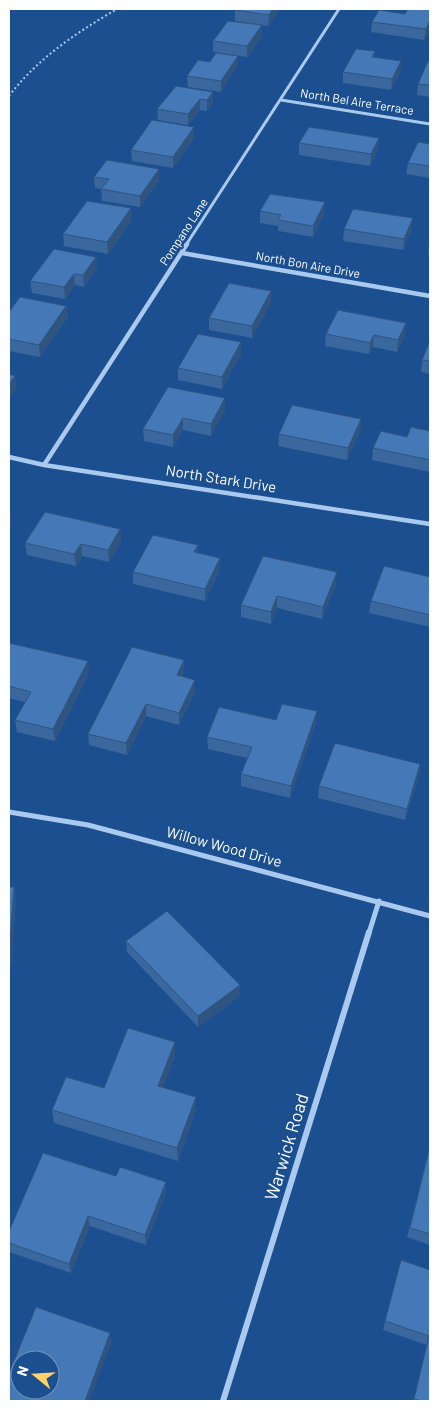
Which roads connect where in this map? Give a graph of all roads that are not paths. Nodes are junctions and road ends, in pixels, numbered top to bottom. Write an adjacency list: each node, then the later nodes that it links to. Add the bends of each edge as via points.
1 (339, 9): 2 (street, Pompano Lane)
2 (281, 100): 3 (street, North Bel Aire Terrace); 4 (street, Pompano Lane)
3 (430, 124)
4 (182, 253): 5 (street, North Bon Aire Drive); 7 (street, Pompano Lane)
5 (430, 296)
6 (9, 457): 7 (street, North Stark Drive)
7 (44, 464): 8 (street, North Stark Drive)
8 (430, 524)
9 (9, 812): 10 (street, Willow Wood Drive, via 88,825)
10 (379, 901): 11 (street, Willow Wood Drive); 12 (street, Warwick Road)
11 (430, 916)
12 (223, 1401)

